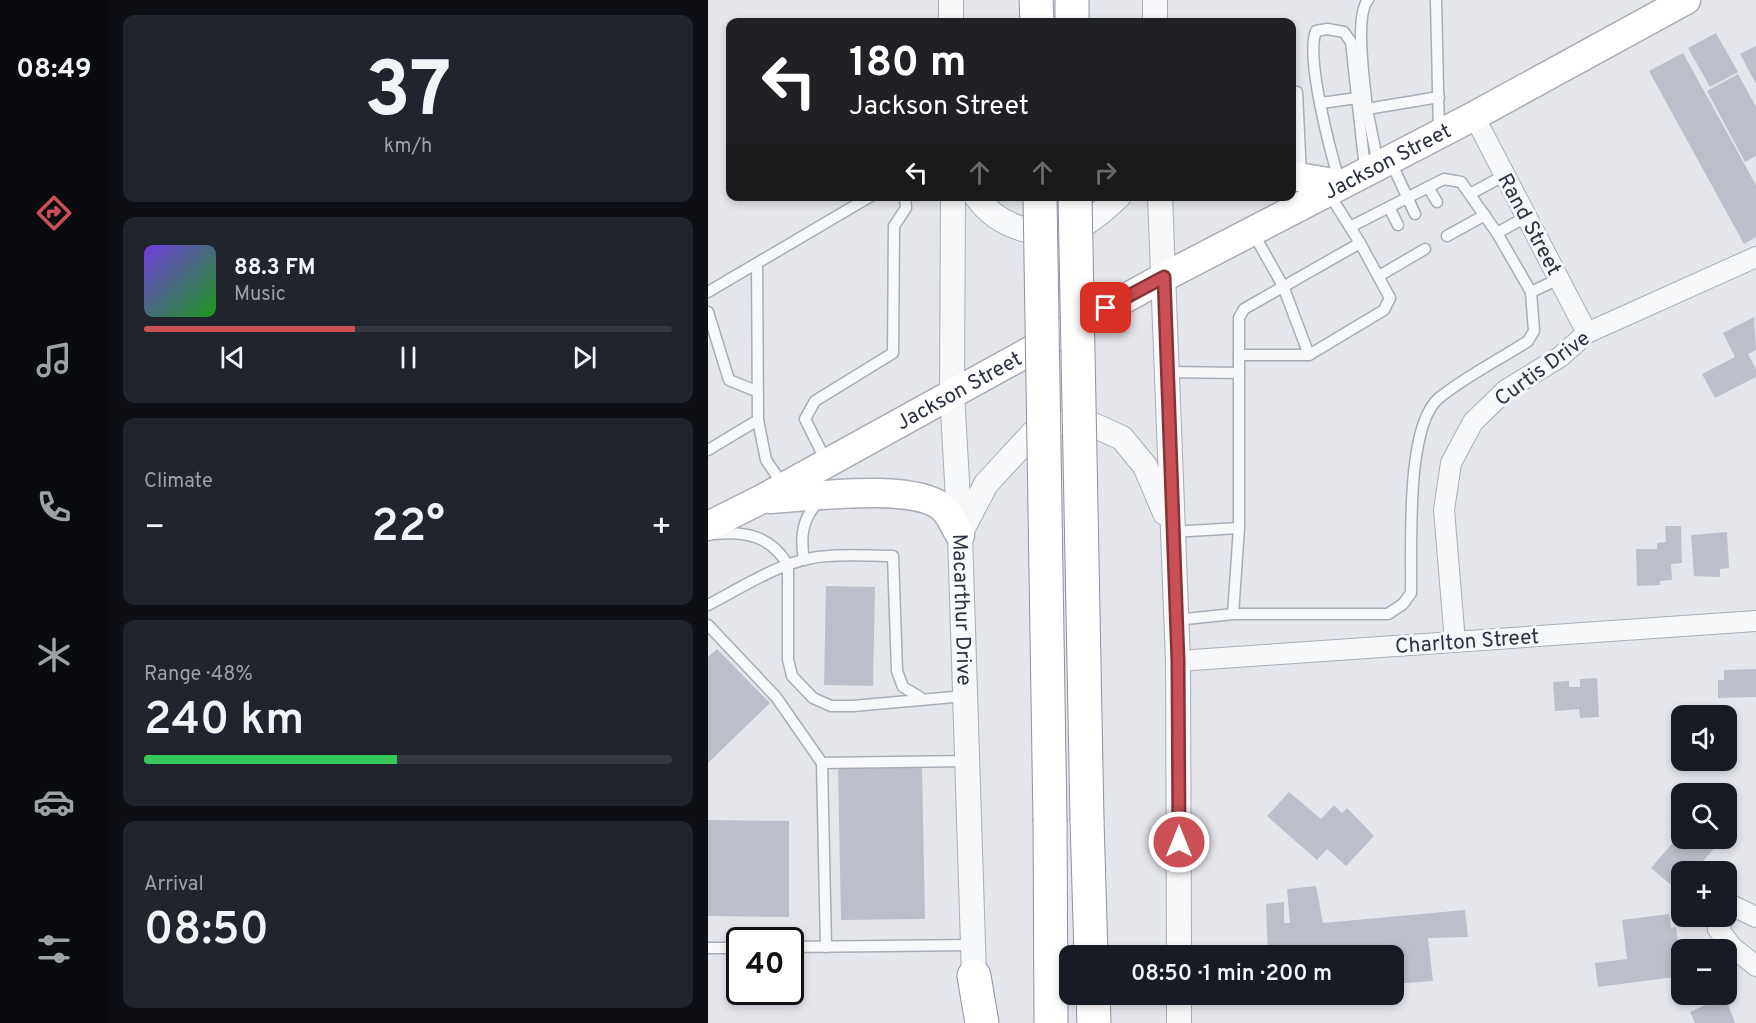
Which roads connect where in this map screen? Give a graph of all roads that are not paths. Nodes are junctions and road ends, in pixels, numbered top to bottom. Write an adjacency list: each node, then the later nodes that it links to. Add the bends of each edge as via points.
1 (951, 0): 8 (street)
2 (1036, 0): 9 (highway)
3 (1072, 0): 10 (highway)
4 (1155, 0): 11 (street)
5 (1368, 0): 16 (lane, via 1362,24)
6 (1436, 0): 13 (lane)
7 (1686, 0): 17 (main road, Jackson Street)
8 (951, 18)
9 (1037, 18)
10 (1072, 18)
11 (1155, 18)
12 (1297, 92): 19 (lane)
13 (1439, 97): 16 (lane); 18 (lane)
14 (1357, 98): 15 (lane); 15 (lane, via 1351,42 1344,32 1328,29 1316,31 1312,40); 20 (lane)
15 (1321, 103): 20 (lane, via 1330,150)
16 (1367, 109): 20 (lane)
17 (1474, 116): 18 (main road, Jackson Street); 21 (street, Rand Street)
18 (1439, 134): 20 (main road, Jackson Street)
19 (1296, 148): 22 (lane)
20 (1360, 175): 22 (main road); 25 (lane); 41 (lane); 42 (main road, Jackson Street)
21 (1505, 175): 24 (lane); 38 (street, Rand Street)
22 (1296, 176)
23 (1428, 187): 24 (lane, via 1444,179 1461,182); 25 (lane); 34 (lane)
24 (1470, 194): 37 (lane)
25 (1406, 198): 35 (lane); 36 (lane)
26 (864, 201): 49 (lane)
27 (905, 201): 66 (lane, via 906,208 894,226 893,353 815,401 805,419)
28 (953, 201): 63 (street, Macarthur Drive)
29 (979, 201): 32 (street, via 1001,222 1046,232 1082,225)
30 (1040, 201): 102 (highway, bridge)
31 (1076, 201): 90 (highway, bridge)
32 (1113, 201)
33 (1160, 201): 51 (street)
34 (1437, 202)
35 (1389, 207): 40 (lane); 41 (lane)
36 (1415, 214)
37 (1485, 215): 39 (lane, via 1450,234); 43 (lane)
38 (1526, 217): 43 (lane); 52 (street, Rand Street)
39 (1448, 221)
40 (1398, 225)
41 (1350, 227): 44 (lane)
42 (1252, 231): 51 (main road, Jackson Street); 53 (lane)
43 (1497, 233): 55 (lane)
44 (1360, 243): 50 (lane); 53 (lane)
45 (1406, 245): 47 (lane)
46 (1425, 249): 47 (lane)
47 (1412, 257): 50 (lane)
48 (1756, 257): 57 (street, Curtis Drive)
49 (757, 264): 54 (lane); 62 (lane)
50 (1380, 276): 59 (lane, via 1390,298 1384,310)
51 (1164, 277): 60 (street); 63 (main road, Jackson Street)
52 (1559, 279): 55 (lane); 57 (street, Rand Street)
53 (1282, 286): 58 (lane, via 1244,309 1239,318); 59 (lane)
54 (708, 292)
55 (1531, 292): 77 (lane, via 1534,331 1528,341 1438,399 1424,419 1417,444 1411,593 1403,604 1388,614)
56 (708, 312): 62 (lane, via 729,380)
57 (1587, 333): 81 (street, Curtis Drive, via 1560,357 1506,390 1473,422 1451,463 1444,510)
58 (1239, 355): 59 (lane); 61 (lane)
59 (1308, 356)
60 (1167, 372): 61 (lane); 71 (street)
61 (1239, 373): 70 (lane)
62 (756, 391): 64 (lane)
63 (952, 393): 66 (main road, Jackson Street); 73 (street, Macarthur Drive)
64 (758, 420): 65 (lane); 67 (lane)
65 (708, 450)
66 (827, 463): 67 (main road, Jackson Street)
67 (773, 493): 68 (main road); 69 (main road, Jackson Street)
68 (823, 496): 73 (main road, via 879,492 917,498 942,507); 74 (lane, via 804,523)
69 (708, 526)
70 (1239, 528): 71 (lane); 77 (lane)
71 (1172, 532): 73 (street, via 1158,490 1122,438 1089,423 1070,422 1048,425 1033,433 986,484); 78 (street)
72 (708, 535): 75 (lane, via 754,535 773,545)
73 (960, 535): 83 (street, Macarthur Drive)
74 (804, 560): 75 (lane); 84 (lane, via 827,555 893,556 899,680 911,694)
75 (788, 565): 76 (lane); 84 (lane, via 788,659 792,676 801,689 831,705)
76 (708, 605)
77 (1233, 614): 78 (lane)
78 (1176, 620): 82 (street)
79 (1756, 621): 81 (street, Charlton Street)
80 (708, 625): 86 (lane, via 776,697)
81 (1455, 642): 82 (street, Charlton Street)
82 (1178, 661): 91 (street)
83 (966, 696): 84 (lane); 85 (street, Macarthur Drive)
84 (923, 699)
85 (968, 761): 86 (lane); 96 (street, Macarthur Drive)
86 (822, 764): 93 (lane)
87 (1737, 908): 88 (street)
88 (1756, 917)
89 (1719, 927): 97 (street, via 1732,947)
90 (1091, 945)
91 (1179, 945)
92 (804, 947): 93 (lane)
93 (826, 947): 96 (lane)
94 (708, 948): 95 (lane)
95 (726, 948)
96 (974, 960): 100 (street, Macarthur Drive); 101 (highway)
97 (1756, 966)
98 (1093, 1005): 103 (highway)
99 (1179, 1005): 104 (street)
100 (975, 1023)
101 (982, 1023)
102 (1051, 1023)
103 (1094, 1023)
104 (1179, 1023)

